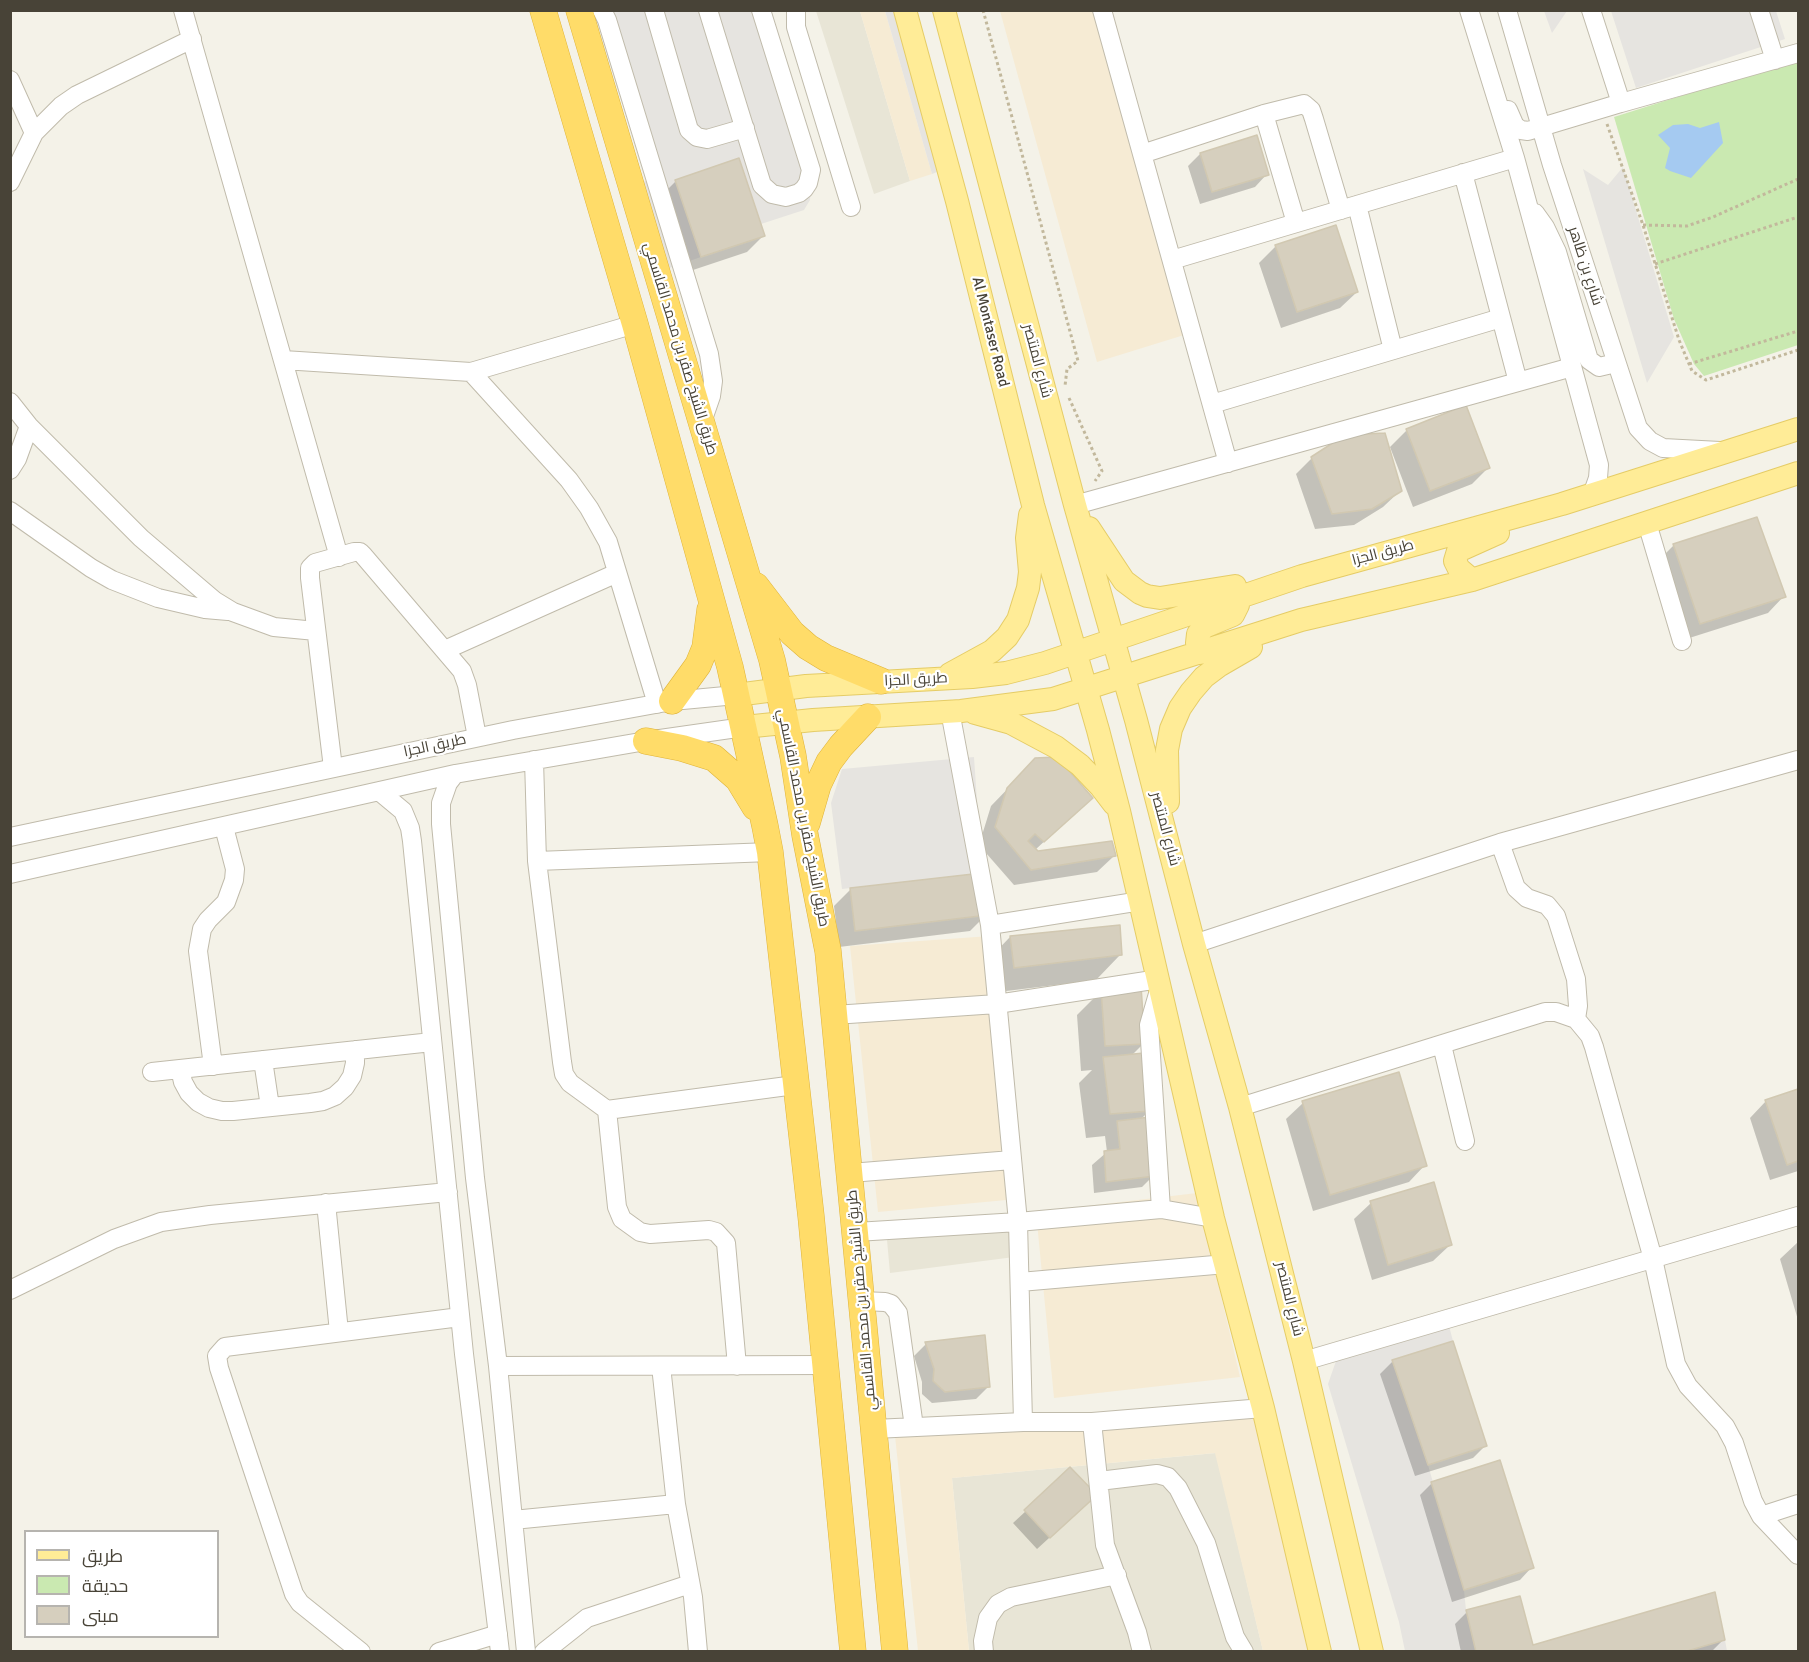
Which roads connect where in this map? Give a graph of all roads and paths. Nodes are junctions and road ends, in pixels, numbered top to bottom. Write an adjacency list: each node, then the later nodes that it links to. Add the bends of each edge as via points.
1 (183, 10): 17 (street)
2 (543, 10): 41 (highway)
3 (579, 10): 53 (highway, طريق الشيخ صقر بن محمد القاسمي)
4 (602, 10): 53 (street, via 710,354 713,381)
5 (654, 10): 25 (street, via 689,130 707,139)
6 (708, 10): 25 (street)
7 (761, 10): 25 (street, via 810,163 810,177 799,194 779,197 762,185)
8 (796, 10): 33 (street, via 796,27)
9 (905, 10): 62 (main road, Al Montaser Road)
10 (944, 10): 63 (main road, شارع المنتصر)
11 (983, 10): 63 (path, via 1078,361 1067,369 1065,389 1102,471)
12 (1102, 10): 27 (street)
13 (1507, 10): 24 (street, شارع بن ظاهر)
14 (1591, 10): 21 (street)
15 (1759, 10): 19 (street)
16 (1469, 12): 24 (street, via 1488,45 1513,123 1524,131); 28 (street)
17 (192, 39): 26 (street, via 77,95); 45 (street)
18 (1798, 53): 19 (street)
19 (1775, 60): 21 (street)
20 (10, 80): 26 (street)
21 (1621, 103): 22 (street)
22 (1602, 110): 24 (street); 37 (path)
23 (1264, 114): 27 (street); 34 (street, via 1304,104 1311,110); 36 (street)
24 (1541, 127): 46 (street, شارع بن ظاهر)
25 (745, 128)
26 (34, 133): 31 (street)
27 (1142, 154): 38 (street)
28 (1515, 158): 29 (street); 32 (street)
29 (1463, 173): 34 (street); 40 (street)
30 (1798, 179): 37 (path, via 1687,226)
31 (10, 182)
32 (1528, 205): 46 (street, via 1554,243 1588,360 1599,367); 48 (street)
33 (851, 207)
34 (1349, 207): 36 (street); 43 (street)
35 (1798, 218): 39 (path)
36 (1296, 223): 38 (street)
37 (1643, 225): 39 (path)
38 (1172, 260): 52 (street)
39 (1655, 264): 47 (path)
40 (1501, 318): 43 (street); 50 (street)
41 (635, 324): 49 (street); 72 (highway)
42 (1798, 331): 47 (path)
43 (1393, 350): 52 (street)
44 (1798, 350): 47 (path, via 1706,380 1692,371)
45 (283, 360): 49 (street); 66 (street)
46 (1616, 363): 56 (street, شارع بن ظاهر, via 1638,428 1650,441 1663,448)
47 (1689, 364)
48 (1572, 367): 50 (street); 60 (street, via 1599,465)
49 (471, 372): 68 (street, via 590,508 608,542)
50 (1518, 382): 57 (street)
51 (10, 402): 54 (street)
52 (1212, 404): 57 (street)
53 (702, 422): 67 (highway, طريق الشيخ صقر بن محمد القاسمي)
54 (29, 426): 58 (street); 73 (street, via 141,538 198,588)
55 (1798, 429): 56 (main road, طريق الجزا)
56 (1728, 452): 60 (main road, طريق الجزا)
57 (1228, 463): 63 (street)
58 (10, 470)
59 (1798, 473): 65 (main road)
60 (1592, 495): 61 (main road, طريق الجزا)
61 (1562, 504): 69 (main road, طريق الجزا); 70 (main road, via 1458,551 1455,561)
62 (1032, 505): 79 (main road, Al Montaser Road); 82 (main road, via 1027,538 1030,572 1018,620 992,651)
63 (1075, 506): 69 (main road, via 1124,581 1147,596 1160,598); 76 (main road, شارع المنتصر)
64 (10, 511): 73 (street, via 91,568 135,590 182,604)
65 (1647, 523): 70 (main road); 77 (street)
66 (339, 556): 75 (street, via 310,568); 78 (street, via 360,552)
67 (746, 572): 83 (highway, via 792,633 808,647); 85 (highway, طريق الشيخ صقر بن محمد القاسمي)
68 (617, 573): 78 (street); 87 (street)
69 (1302, 576): 71 (main road, طريق الجزا)
70 (1472, 580): 74 (main road)
71 (1237, 597): 76 (main road, طريق الجزا); 80 (main road, via 1233,615 1200,630)
72 (712, 601): 86 (highway); 87 (highway, via 705,648 693,673)
73 (233, 612): 75 (street, via 274,627)
74 (1300, 620): 80 (main road); 106 (main road, via 1220,665 1197,684 1180,708 1167,750)
75 (316, 631): 96 (street)
76 (1112, 639): 79 (main road, طريق الجزا); 81 (main road, شارع المنتصر)
77 (1682, 640)
78 (445, 650): 92 (street, via 467,684)
79 (1075, 652): 82 (main road, طريق الجزا, via 1006,672); 84 (main road)
80 (1200, 653): 81 (main road)
81 (1123, 676): 84 (main road); 106 (main road, شارع المنتصر)
82 (940, 679): 83 (main road, طريق الجزا)
83 (881, 681): 85 (main road, طريق الجزا)
84 (1086, 688): 88 (main road, via 1053,699); 99 (main road)
85 (778, 689): 86 (main road, طريق الجزا); 90 (highway, طريق الشيخ صقر بن محمد القاسمي)
86 (736, 695): 87 (street, طريق الجزا); 91 (highway)
87 (664, 702): 92 (street, طريق الجزا)
88 (956, 711): 89 (main road); 99 (main road, via 1011,723 1056,747 1080,765); 112 (street)
89 (868, 717): 90 (main road); 102 (highway, via 829,762 818,785)
90 (786, 723): 91 (main road); 102 (highway, طريق الشيخ صقر بن محمد القاسمي)
91 (744, 727): 93 (street); 100 (highway)
92 (477, 737): 96 (street, طريق الجزا)
93 (646, 741): 94 (street); 100 (highway, via 714,758 738,779)
94 (534, 760): 97 (street); 107 (street)
95 (1798, 760): 104 (street)
96 (333, 768): 103 (street, طريق الجزا)
97 (455, 774): 98 (street); 108 (street, via 444,793 440,813)
98 (379, 791): 101 (street); 110 (street, via 407,819)
99 (1119, 811): 111 (main road)
100 (765, 826): 105 (highway)
101 (224, 827): 109 (street); 122 (street, via 234,880 225,902 202,929 198,951)
102 (805, 835): 116 (highway, طريق الشيخ صقر بن محمد القاسمي, via 828,951)
103 (10, 837)
104 (1500, 843): 113 (street); 117 (street, via 1516,888 1547,905 1556,916 1576,979)
105 (770, 852): 107 (street); 125 (highway)
106 (1172, 858): 113 (main road, شارع المنتصر)
107 (537, 861): 128 (street, via 564,1074 570,1083)
108 (445, 873): 110 (street); 148 (street)
109 (10, 874)
110 (417, 879): 118 (street)
111 (1141, 901): 112 (street); 114 (main road)
112 (990, 925): 115 (street)
113 (1194, 944): 127 (main road, شارع المنتصر)
114 (1160, 982): 115 (street); 134 (street, via 1149,1024); 136 (main road)
115 (997, 1004): 116 (street); 130 (street)
116 (834, 1015): 131 (highway, طريق الشيخ صقر بن محمد القاسمي)
117 (1576, 1019): 119 (street, via 1545,1012); 139 (street, via 1594,1047)
118 (432, 1042): 120 (street); 132 (street)
119 (1442, 1045): 127 (street); 129 (street)
120 (355, 1050): 121 (street); 126 (street, via 352,1076 335,1096)
121 (263, 1060): 122 (street); 126 (street)
122 (213, 1066): 123 (street)
123 (180, 1069): 124 (street); 126 (street, via 189,1093 209,1108 222,1111)
124 (152, 1072)
125 (795, 1085): 128 (street); 147 (highway)
126 (270, 1107)
127 (1240, 1107): 146 (main road, شارع المنتصر)
128 (607, 1110): 150 (street, via 617,1207 622,1219 639,1232 650,1234 709,1230 726,1243)
129 (1465, 1142)
130 (1012, 1160): 131 (street); 137 (street)
131 (850, 1173): 138 (highway, طريق الشيخ صقر بن محمد القاسمي)
132 (448, 1192): 133 (street); 144 (street)
133 (326, 1203): 142 (street, via 161,1222 114,1239); 145 (street)
134 (1161, 1209): 136 (street); 137 (street)
135 (1798, 1216): 139 (street)
136 (1214, 1218): 140 (main road)
137 (1018, 1222): 138 (street); 141 (street)
138 (856, 1232): 143 (highway, طريق الشيخ صقر بن محمد القاسمي)
139 (1653, 1259): 146 (street); 159 (street, via 1679,1371 1725,1426)
140 (1226, 1264): 141 (street); 151 (main road)
141 (1020, 1282): 152 (street)
142 (10, 1290)
143 (862, 1301): 154 (street, via 891,1304 898,1313); 155 (highway, طريق الشيخ صقر بن محمد القاسمي)
144 (460, 1317): 145 (street); 164 (street)
145 (339, 1332): 165 (street, via 225,1347 217,1356 294,1594)
146 (1304, 1361): 176 (main road, شارع المنتصر)
147 (825, 1365): 150 (street); 170 (highway)
148 (498, 1366): 149 (street); 160 (street)
149 (661, 1366): 150 (street); 157 (street)
150 (737, 1366)
151 (1263, 1408): 153 (street); 175 (main road)
152 (1023, 1422): 153 (street); 154 (street)
153 (1092, 1422): 156 (street)
154 (914, 1427): 155 (street)
155 (874, 1429): 171 (highway, طريق الشيخ صقر بن محمد القاسمي)
156 (1099, 1481): 162 (street, via 1106,1545); 174 (street, via 1157,1474 1168,1477 1178,1488 1206,1543 1235,1637)
157 (676, 1504): 160 (street); 163 (street)
158 (1798, 1504): 159 (street)
159 (1761, 1516): 161 (street)
160 (513, 1520): 167 (street)
161 (1798, 1555)
162 (1117, 1575): 172 (street, via 1011,1597 998,1604 988,1618); 173 (street)
163 (690, 1584): 168 (street, via 587,1618); 169 (street)
164 (499, 1643): 166 (street)
165 (361, 1652)
166 (439, 1652)
167 (526, 1652)
168 (544, 1652)
169 (698, 1652)
170 (853, 1652)
171 (894, 1652)
172 (984, 1652)
173 (1142, 1652)
174 (1244, 1652)
175 (1320, 1652)
176 (1372, 1652)

